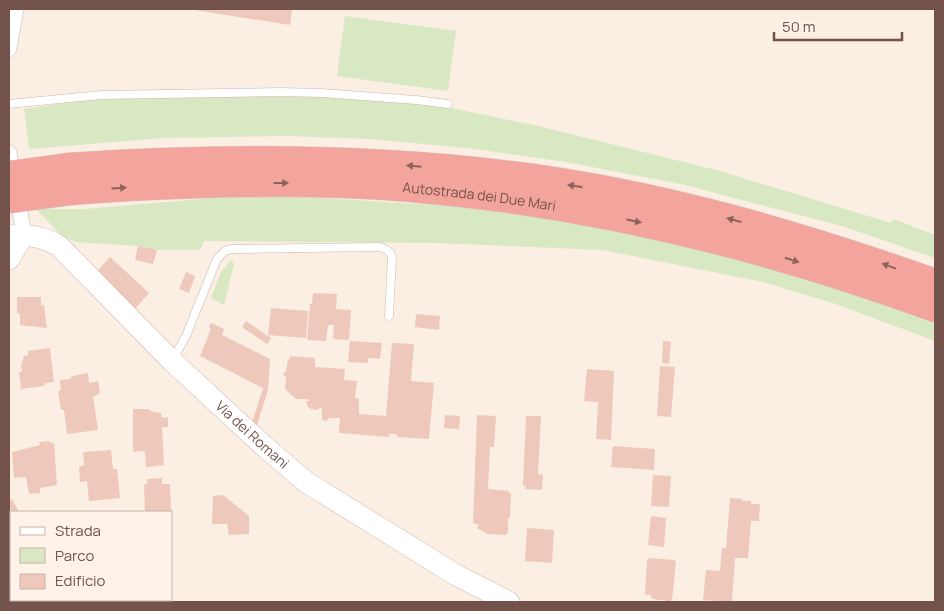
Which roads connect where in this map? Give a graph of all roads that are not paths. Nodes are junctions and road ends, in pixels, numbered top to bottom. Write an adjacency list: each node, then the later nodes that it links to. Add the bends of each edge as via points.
1 (16, 9): 2 (street)
2 (9, 49)
3 (9, 104): 4 (lane, via 101,95 280,92)
4 (448, 104)
5 (9, 153): 8 (street)
6 (9, 175): 10 (highway, Autostrada dei Due Mari, one-way to 6, bridge, via 781,232 691,209 604,190 512,176 412,165 322,160 137,162)
7 (9, 199): 11 (highway, Autostrada dei Due Mari, one-way to 11, bridge, via 138,186 229,183 321,183 509,199 601,214 774,254)
8 (16, 235): 9 (main road); 13 (main road, Via dei Romani, via 59,246)
9 (9, 259)
10 (935, 283)
11 (935, 308)
12 (390, 316): 13 (lane, via 392,257 385,249 231,249 217,259 186,336)
13 (172, 361): 14 (main road, Via dei Romani, via 306,482 456,575)
14 (509, 602)

